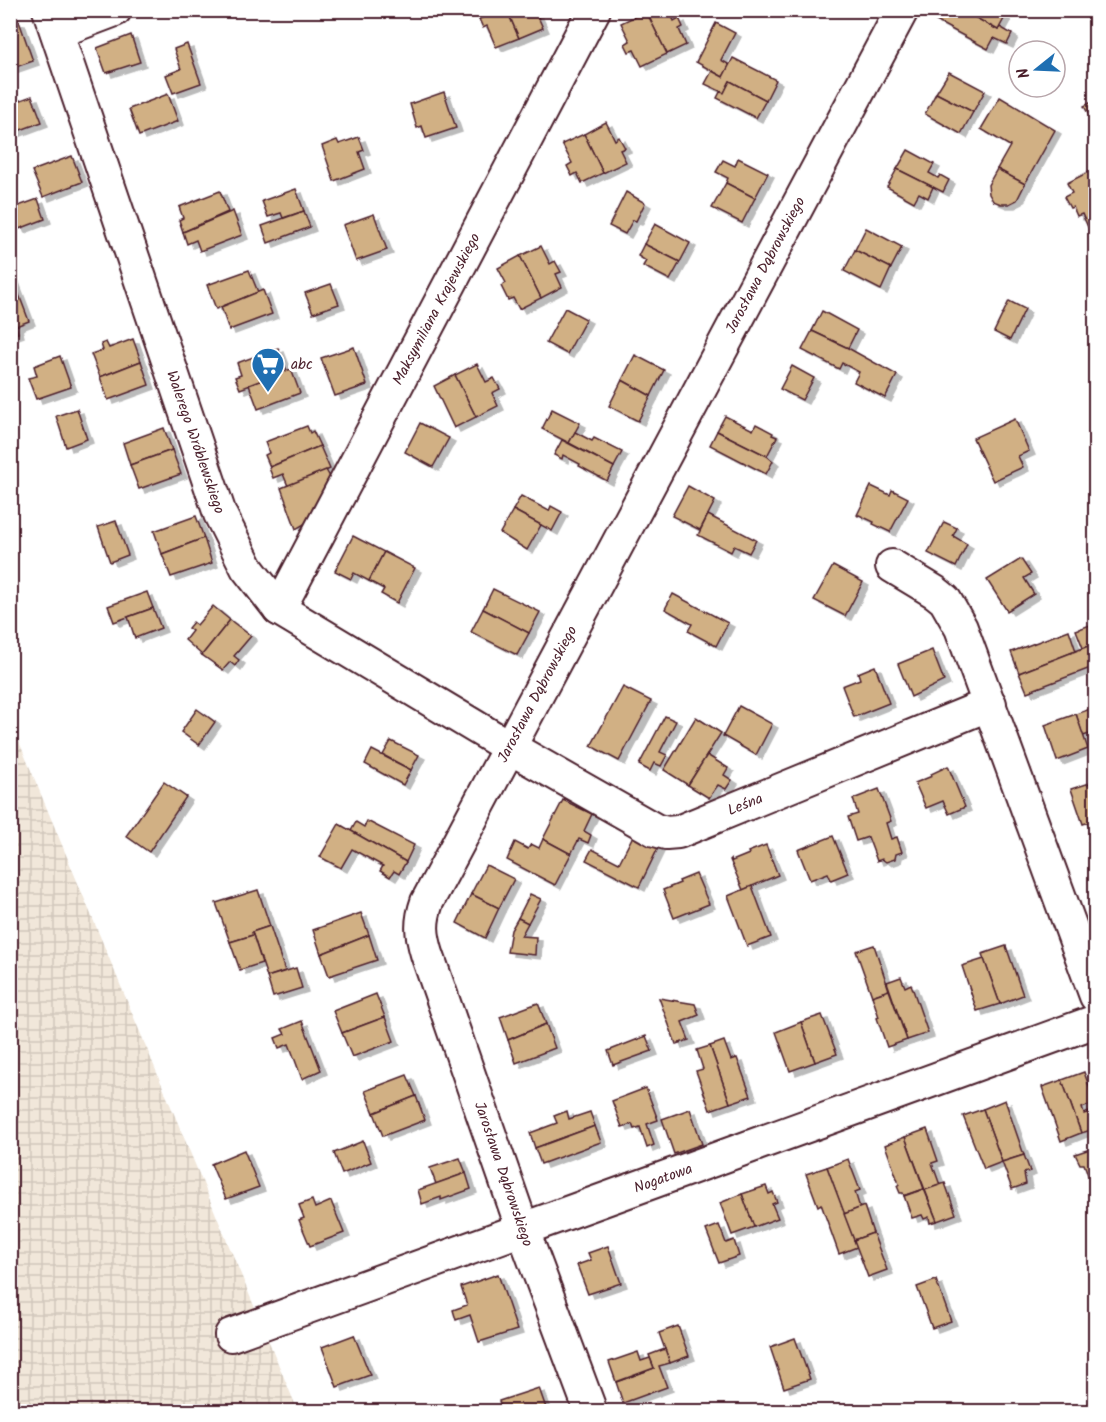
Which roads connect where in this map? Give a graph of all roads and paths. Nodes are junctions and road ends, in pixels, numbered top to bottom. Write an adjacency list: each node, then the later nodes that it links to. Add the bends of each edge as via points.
1 (115, 10): 4 (street)
2 (594, 10): 6 (street, Maksymiliana Krajewskiego)
3 (902, 10): 8 (street, Jarosława Dąbrowskiego)
4 (53, 21): 6 (street, Walerego Wróblewskiego, via 220,514 247,568)
5 (891, 566): 7 (street, via 945,600 961,628)
6 (279, 609): 8 (street, Walerego Wróblewskiego)
7 (990, 704): 8 (street, Leśna, via 678,832 655,830); 9 (street)
8 (509, 747): 11 (street, Jarosława Dąbrowskiego, via 427,902 421,929 426,954)
9 (1095, 996)
10 (1095, 1021): 11 (street, Nogatowa)
11 (523, 1230): 12 (street, Nogatowa); 13 (street, Jarosława Dąbrowskiego)
12 (231, 1335)
13 (591, 1412)

